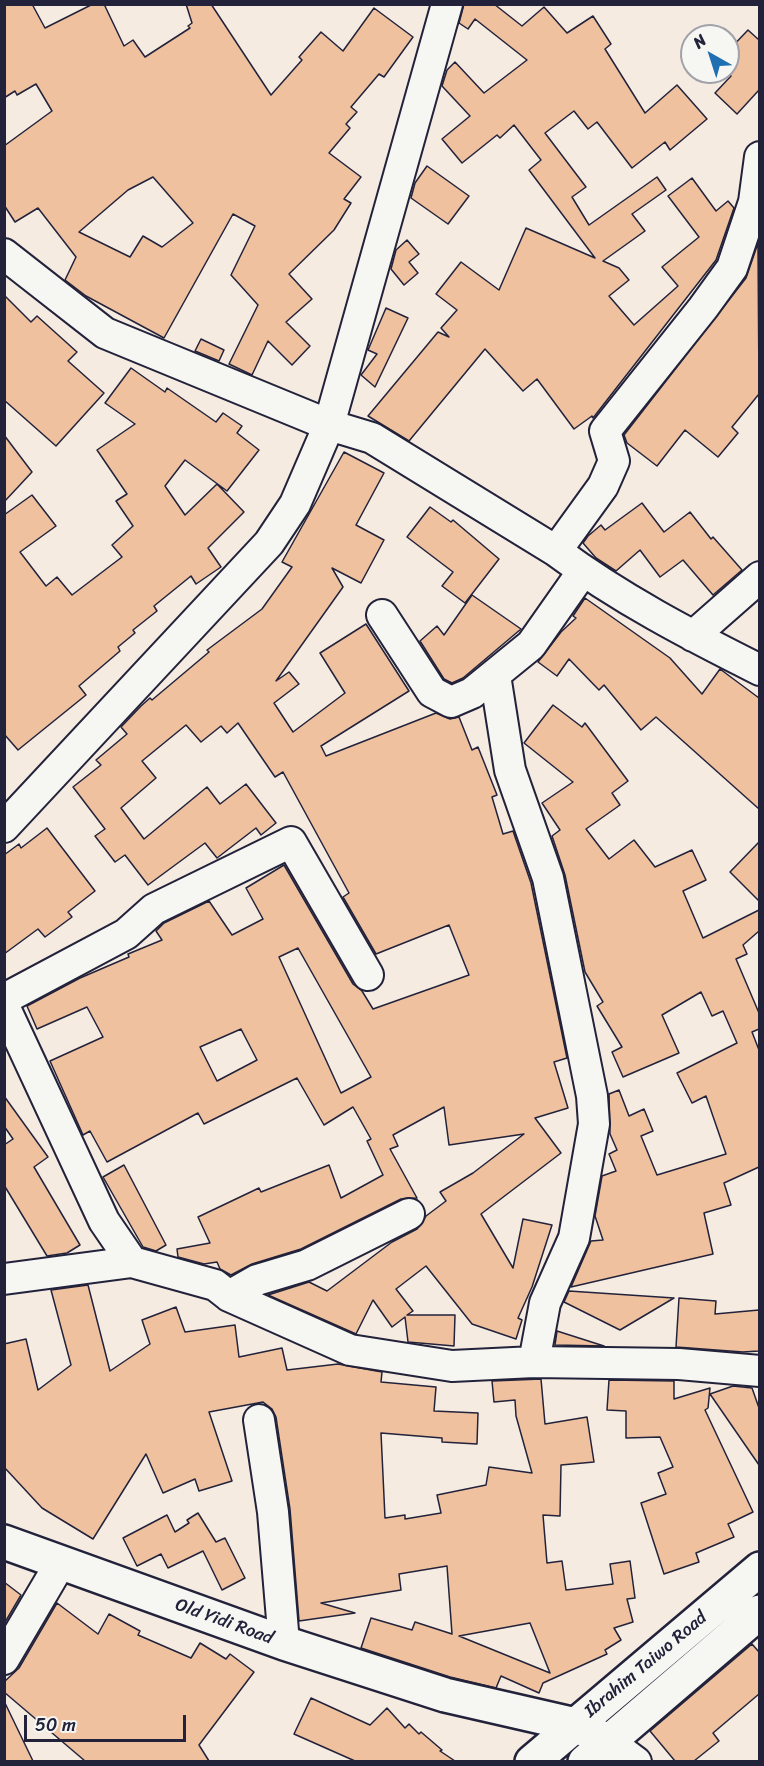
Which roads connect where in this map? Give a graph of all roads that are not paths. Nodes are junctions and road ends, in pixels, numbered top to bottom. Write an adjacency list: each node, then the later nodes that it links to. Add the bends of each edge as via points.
1 (447, 4): 5 (street)
2 (759, 157): 3 (street)
3 (757, 204): 6 (street, via 732,268 605,431 614,460 603,486)
4 (4, 255): 5 (street, via 105,333)
5 (329, 425): 6 (street, via 372,438); 13 (street, via 294,504 269,543)
6 (556, 551): 7 (street)
7 (583, 571): 10 (street); 12 (street, via 531,645)
8 (759, 577): 10 (street)
9 (382, 615): 12 (street, via 432,692 451,702 472,693)
10 (693, 636): 11 (street)
11 (759, 670)
12 (495, 675): 21 (street, via 510,770 548,878 592,1096 594,1124 574,1238 545,1303)
13 (4, 826)
14 (368, 975): 15 (street, via 291,842 154,909 126,934)
15 (4, 999)
16 (4, 1006): 18 (street, via 104,1221)
17 (409, 1214): 20 (street, via 307,1265 257,1280)
18 (132, 1262): 19 (street); 20 (street, via 215,1285)
19 (4, 1279)
20 (230, 1296): 21 (street, via 350,1350 452,1366)
21 (534, 1362): 22 (street)
22 (759, 1371)
23 (258, 1420): 28 (street, via 273,1512)
24 (4, 1542): 25 (main road, Old Yidi Road)
25 (61, 1562): 28 (main road, Old Yidi Road); 29 (street)
26 (759, 1569): 31 (main road, Ibrahim Taiwo Road)
27 (759, 1612): 32 (main road, Ibrahim Taiwo Road)
28 (284, 1643): 30 (main road, Old Yidi Road)
29 (4, 1659)
30 (445, 1695): 31 (main road, Old Yidi Road); 33 (main road, Old Yidi Road)
31 (576, 1725): 32 (main road, Old Yidi Road); 33 (main road, Ibrahim Taiwo Road)
32 (597, 1752): 34 (street)
33 (548, 1758)
34 (636, 1761)

